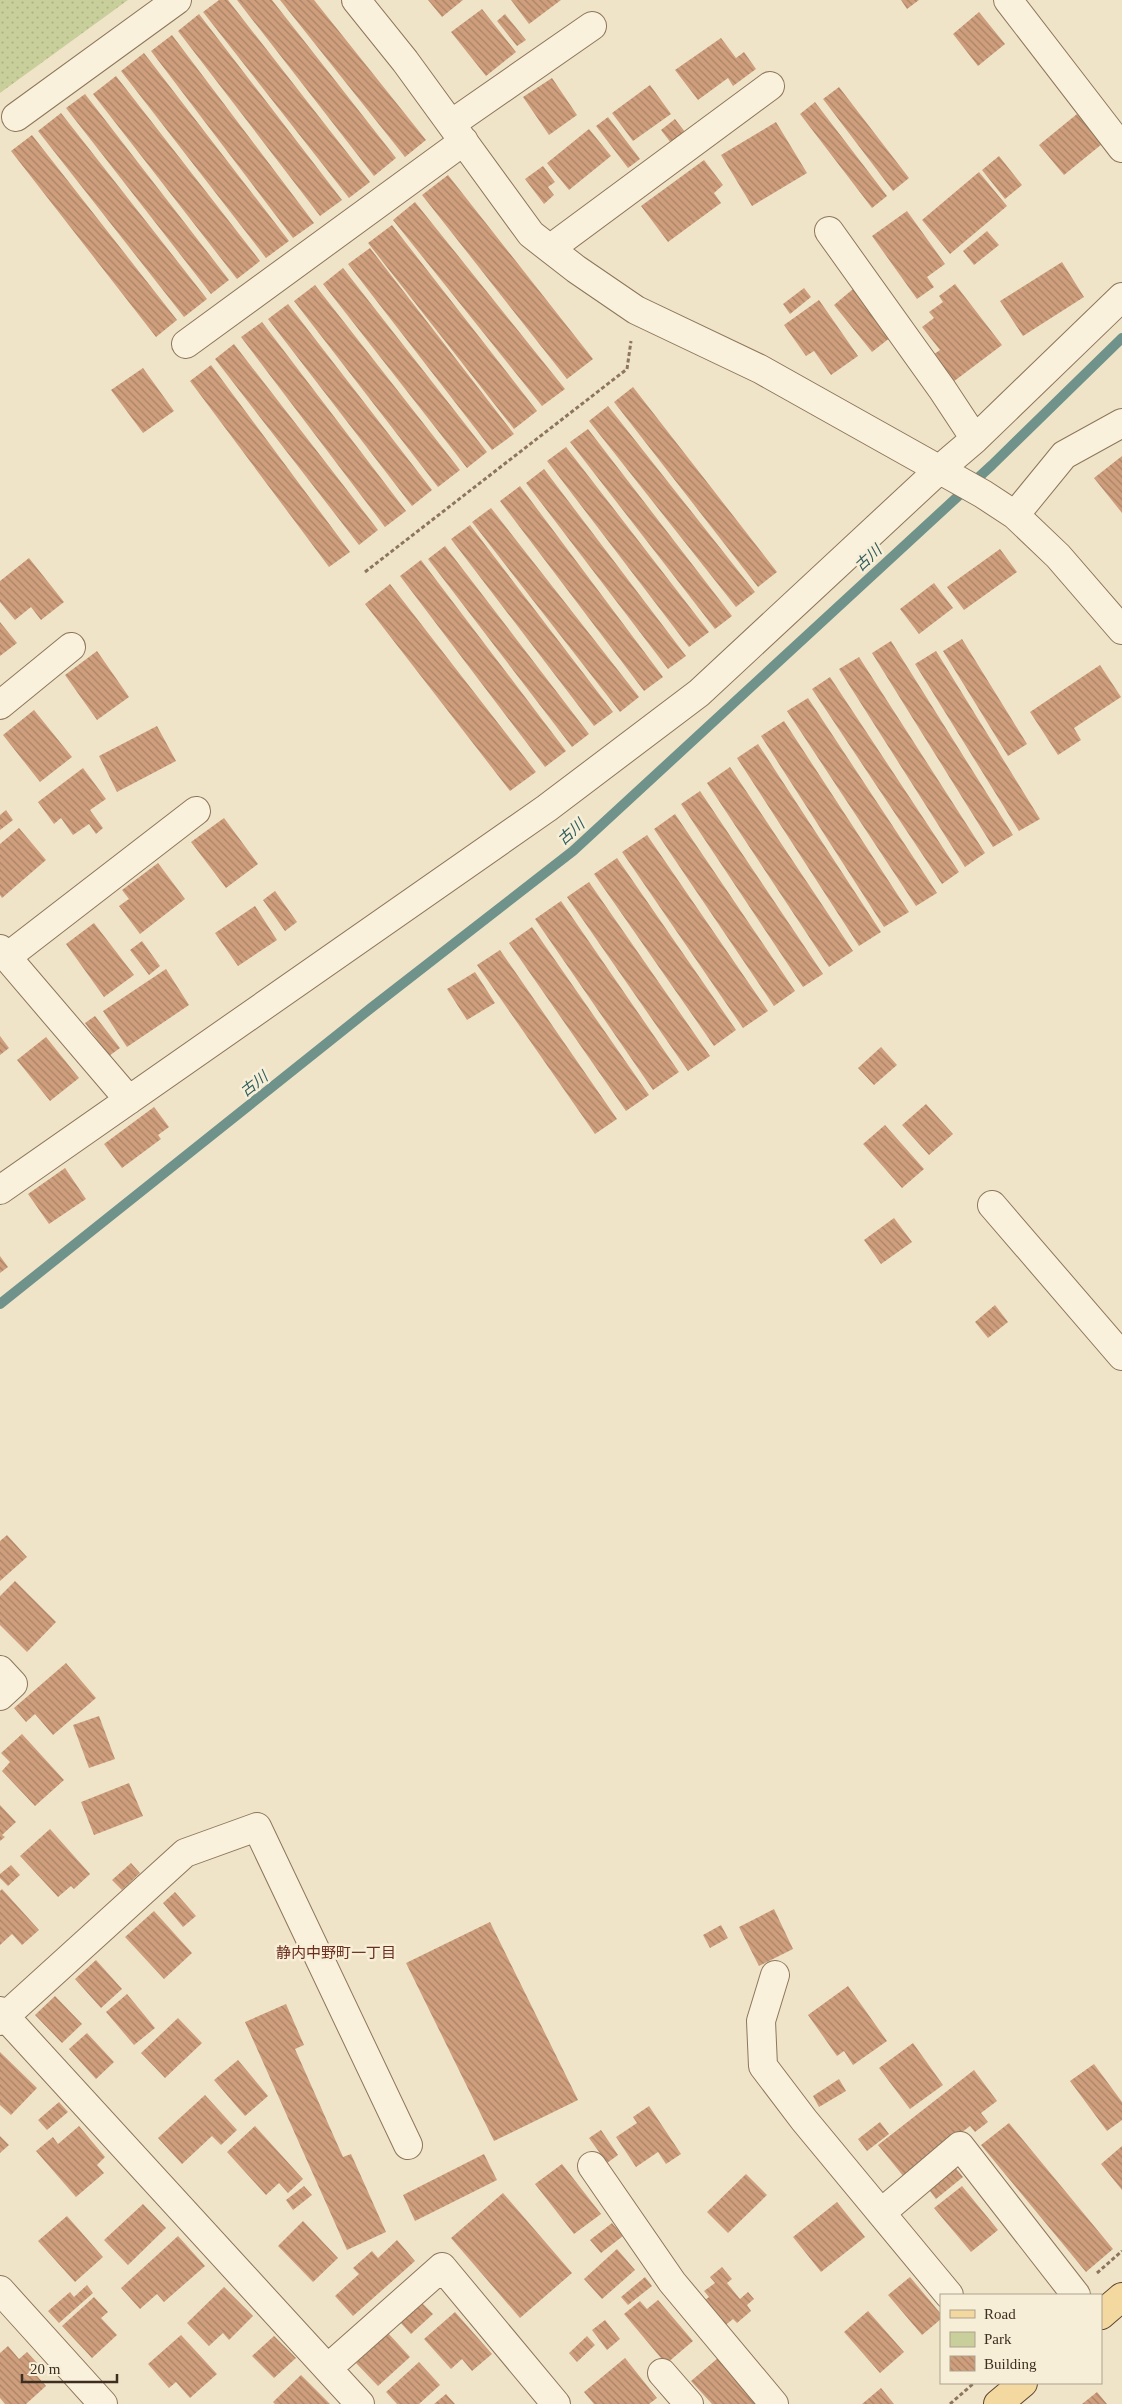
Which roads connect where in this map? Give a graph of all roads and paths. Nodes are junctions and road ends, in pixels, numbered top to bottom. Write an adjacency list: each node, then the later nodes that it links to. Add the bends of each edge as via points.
1 (177, 0): 6 (street)
2 (356, 0): 7 (street)
3 (1008, 0): 8 (street)
4 (592, 26): 7 (street)
5 (770, 86): 10 (street)
6 (16, 117)
7 (457, 132): 10 (street, via 532,234); 13 (street)
8 (1122, 148)
9 (829, 231): 15 (street, via 942,388)
10 (550, 248): 12 (street, via 576,270)
11 (1122, 297): 15 (street)
12 (636, 310): 16 (street, via 760,369); 18 (path, via 627,369)
13 (186, 344)
14 (1122, 423): 17 (street, via 1064,455)
15 (975, 440): 16 (street)
16 (941, 468): 17 (street); 24 (street, via 699,693 547,808)
17 (1015, 515): 19 (street, via 1058,556)
18 (365, 572)
19 (1122, 630)
20 (71, 647): 21 (street)
21 (0, 705)
22 (196, 812): 23 (street)
23 (3, 953): 24 (street)
24 (129, 1100): 25 (street)
25 (0, 1190)
26 (992, 1205): 27 (street)
27 (1122, 1356)
28 (0, 1670): 29 (street, via 13,1684)
29 (0, 1696)
30 (775, 1975): 34 (street, via 761,2021 764,2066)
31 (2, 2016): 32 (street, via 185,1853 258,1827); 38 (street)
32 (408, 2145)
33 (592, 2166): 46 (street, via 672,2282)
34 (881, 2213): 36 (street); 37 (street, via 960,2146)
35 (0, 2290): 42 (street)
36 (948, 2294)
37 (1075, 2294)
38 (328, 2368): 43 (street); 44 (street, via 442,2267)
39 (662, 2373): 45 (street)
40 (973, 2384): 47 (path)
41 (1021, 2384): 48 (main road)
42 (103, 2404)
43 (360, 2404)
44 (556, 2404)
45 (689, 2404)
46 (774, 2404)
47 (950, 2404)
48 (998, 2404)

